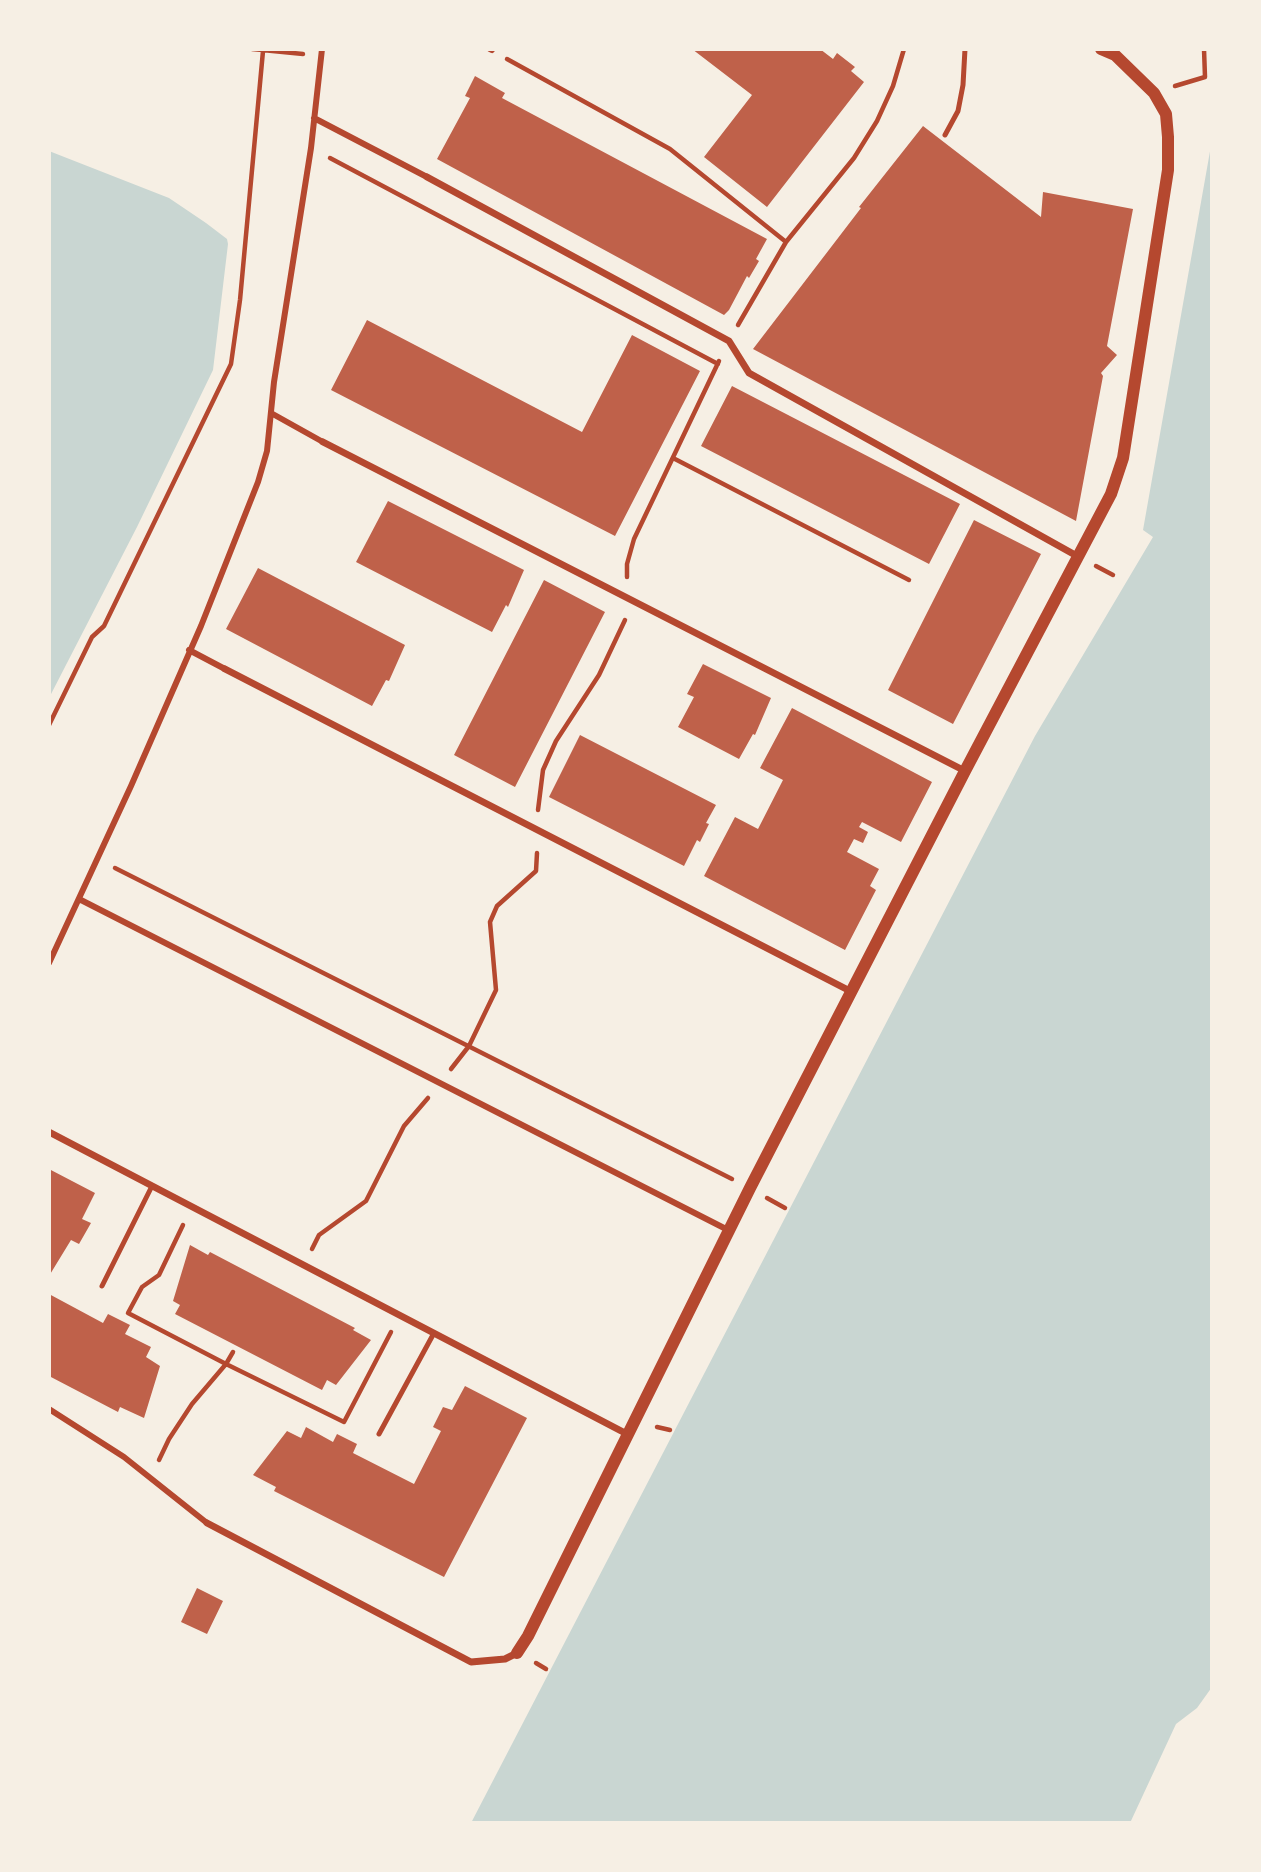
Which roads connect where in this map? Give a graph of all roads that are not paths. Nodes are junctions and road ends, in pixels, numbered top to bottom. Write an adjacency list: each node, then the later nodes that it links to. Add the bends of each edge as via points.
1 (965, 49): 5 (lane, via 958,111)
2 (1101, 49): 9 (street, via 1115,55 1154,93 1166,114 1168,170 1123,458 1111,494)
3 (322, 52): 4 (street)
4 (314, 118): 6 (street); 7 (street)
5 (945, 135)
6 (427, 177): 9 (street, via 729,341 749,373)
7 (271, 413): 8 (street); 10 (street, via 258,482)
8 (323, 442): 12 (street)
9 (1077, 556): 12 (street)
10 (189, 650): 11 (street); 13 (street)
11 (225, 669): 15 (street)
12 (965, 771): 15 (street)
13 (79, 899): 14 (street); 18 (street)
14 (49, 963)
15 (852, 992): 18 (street)
16 (49, 1132): 17 (street)
17 (152, 1186): 19 (lane); 20 (street)
18 (728, 1230): 23 (street)
19 (102, 1286)
20 (434, 1333): 22 (lane); 23 (street)
21 (49, 1409): 24 (street, via 124,1457)
22 (379, 1434)
23 (627, 1434): 25 (street)
24 (206, 1523): 25 (street, via 471,1662 505,1659)
25 (517, 1653)

